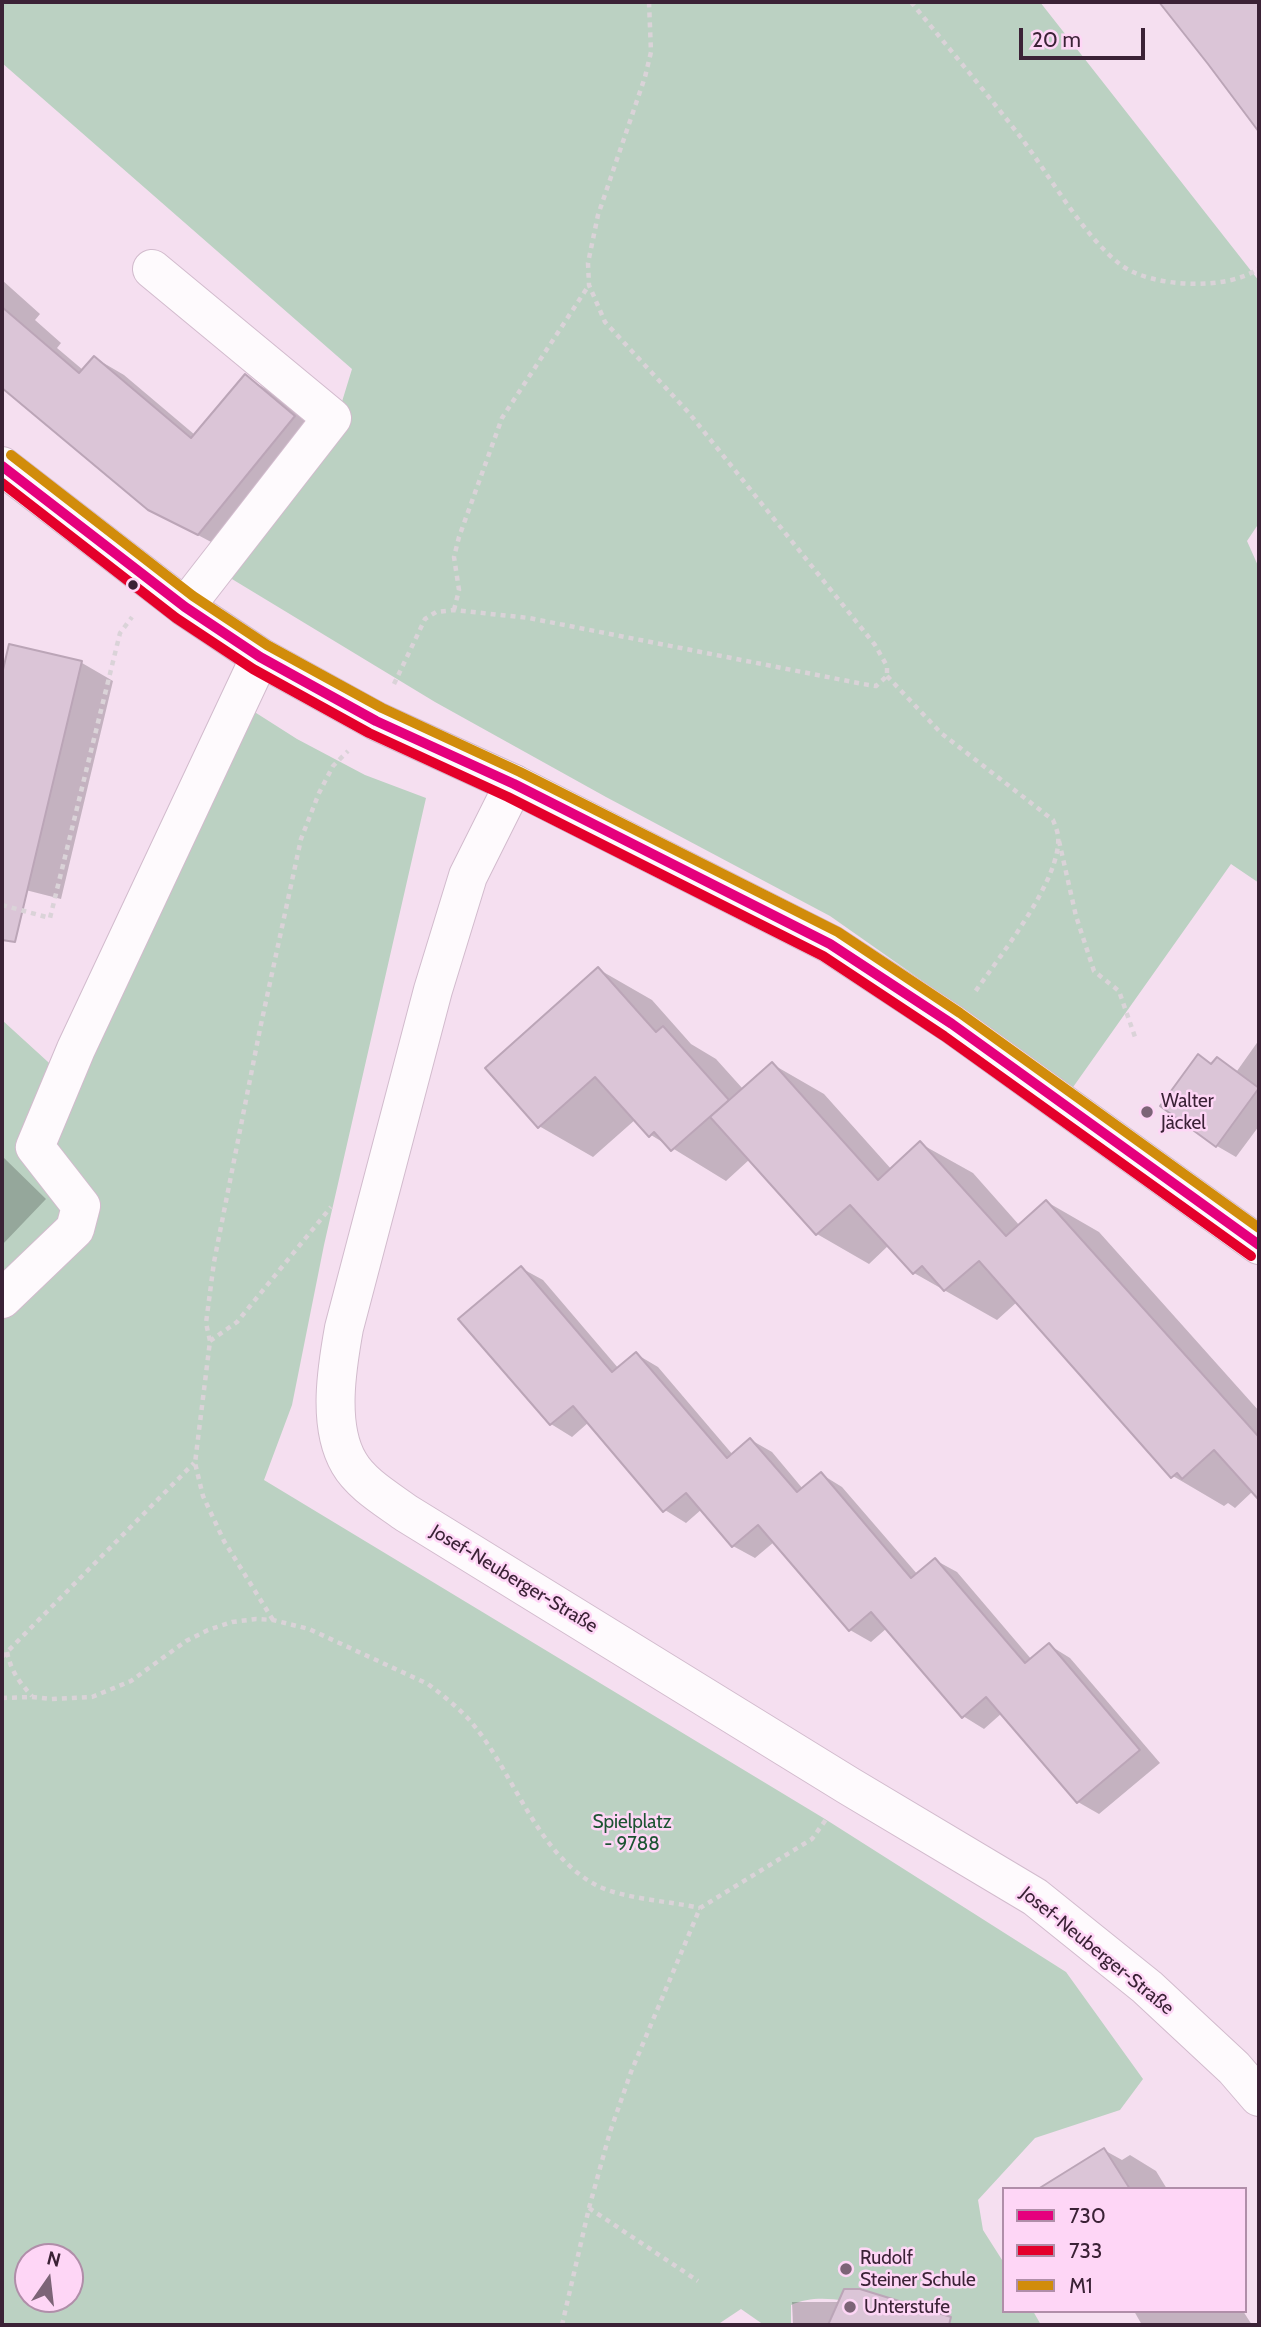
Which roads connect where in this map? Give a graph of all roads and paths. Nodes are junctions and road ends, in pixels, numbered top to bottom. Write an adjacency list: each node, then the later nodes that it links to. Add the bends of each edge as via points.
1 (649, 2): 5 (path, via 651,52 598,215)
2 (911, 2): 3 (path, via 1019,135 1097,242 1121,265 1153,279 1182,283 1235,280)
3 (1259, 268)
4 (152, 269): 7 (street, via 332,418)
5 (589, 285): 8 (path, via 502,418 459,537 454,558 459,590); 10 (path, via 605,322 689,414 875,645 887,666)
6 (2, 466): 7 (street)
7 (171, 596): 9 (street); 14 (path, via 120,633 50,918)
8 (454, 610): 10 (path, via 529,618 876,686); 11 (path, via 425,619)
9 (260, 657): 11 (street); 19 (street, via 34,1147 81,1206 75,1229)
10 (887, 676): 13 (path, via 941,733 1053,820)
11 (376, 721): 12 (street); 20 (path, via 333,766 301,839 214,1262 206,1322)
12 (514, 784): 15 (street, via 830,944); 17 (street, Josef-Neuberger-Straße, via 468,876)
13 (1058, 837): 15 (path, via 1056,856 1038,900); 16 (path, via 1094,971 1119,991)
14 (2, 905)
15 (952, 1024): 18 (street)
16 (1135, 1037)
17 (374, 1211): 20 (path, via 337,1201 237,1322); 29 (street, Josef-Neuberger-Straße, via 336,1372 340,1438 348,1462 361,1477 406,1513 1035,1897 1147,1987)
18 (1259, 1245)
19 (2, 1300)
20 (211, 1341): 21 (path)
21 (195, 1463): 22 (path, via 203,1496 224,1541); 23 (path)
22 (273, 1620): 25 (path, via 232,1622 208,1630 110,1691 80,1699); 28 (path, via 309,1629 368,1655 445,1697 476,1727 545,1836 579,1874 619,1894)
23 (7, 1652): 24 (path); 25 (path, via 10,1667)
24 (2, 1657)
25 (32, 1697): 26 (path)
26 (2, 1698)
27 (812, 1839): 28 (path)
28 (700, 1908): 30 (path, via 631,2072)
29 (1259, 2097)
30 (589, 2208): 31 (path); 32 (path)
31 (698, 2281)
32 (562, 2325)

